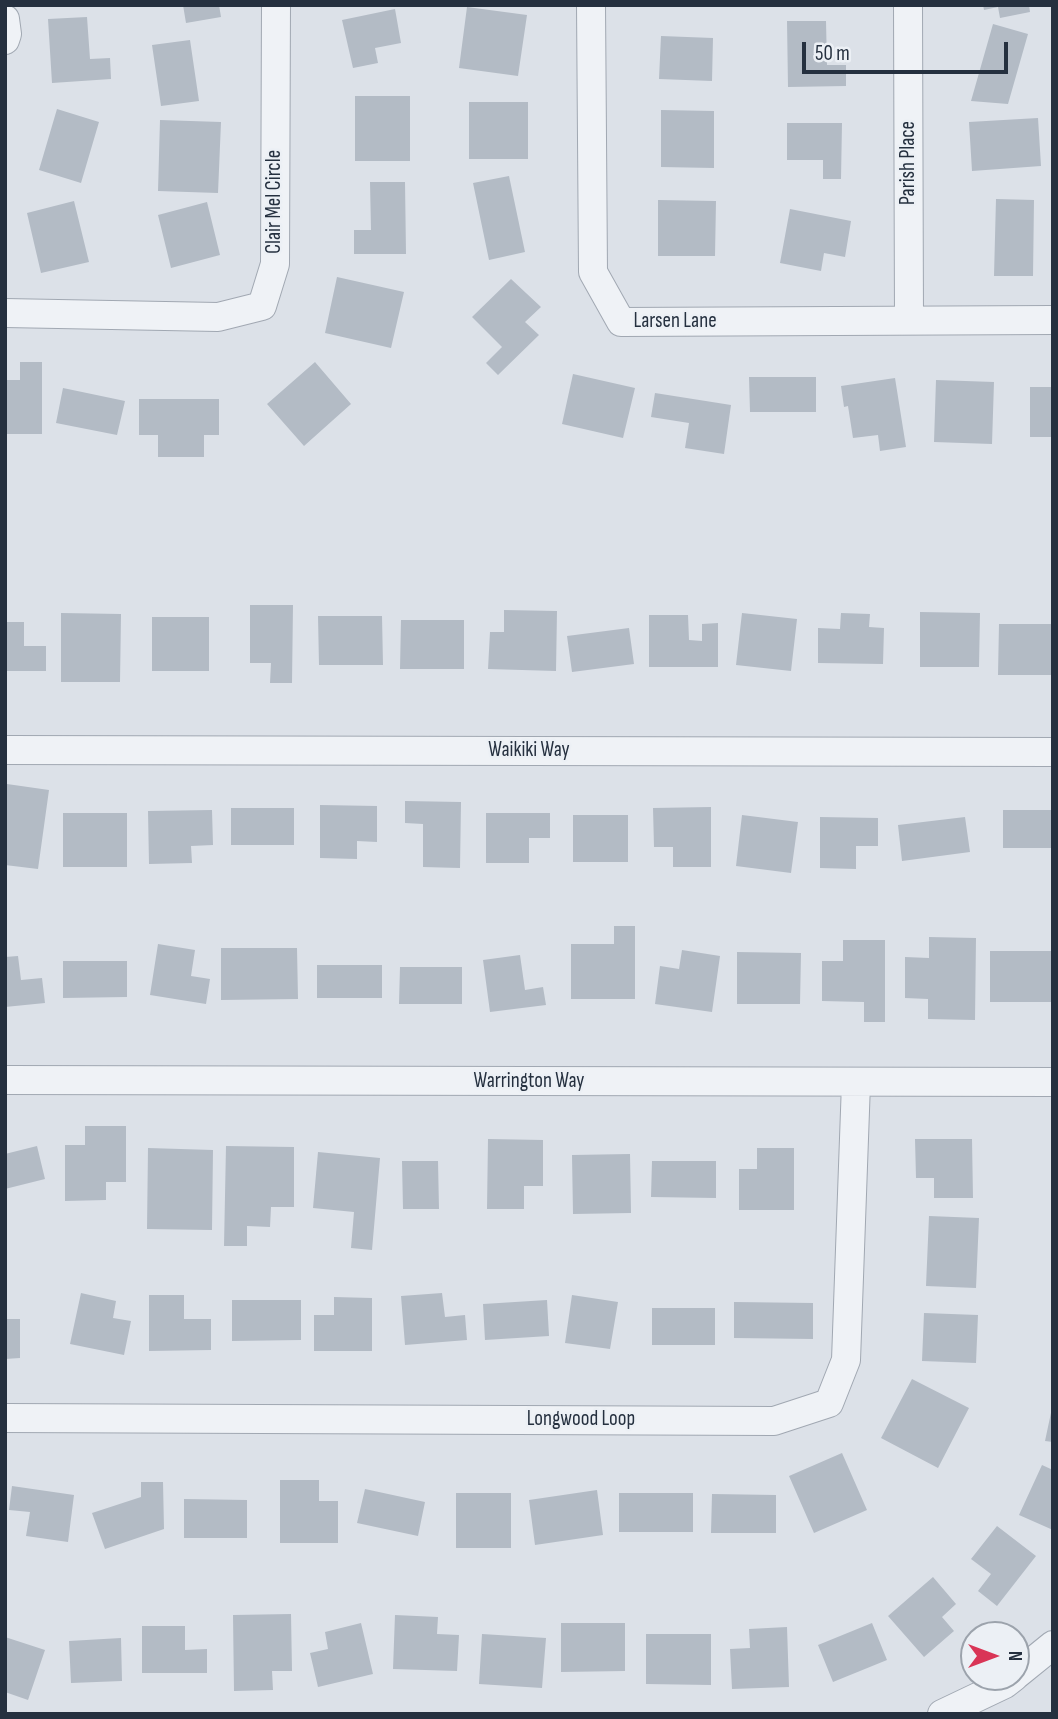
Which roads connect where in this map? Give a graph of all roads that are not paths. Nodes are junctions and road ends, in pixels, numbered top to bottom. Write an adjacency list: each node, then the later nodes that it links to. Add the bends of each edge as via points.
1 (276, 5): 6 (street, Clair Mel Circle, via 275,264 262,306 218,317)
2 (591, 5): 7 (street, Larsen Lane, via 593,272 621,322)
3 (908, 5): 7 (street, Parish Place)
4 (5, 19): 5 (street)
5 (5, 40)
6 (5, 313)
7 (909, 320): 8 (street, Larsen Lane)
8 (1053, 320)
9 (5, 750): 10 (street, Waikiki Way)
10 (1053, 752)
11 (5, 1080): 13 (street, Warrington Way)
12 (1053, 1082): 13 (street, Warrington Way)
13 (856, 1083): 14 (street, Longwood Loop, via 846,1360 830,1402 774,1421)
14 (5, 1419)
15 (1053, 1645): 16 (street)
16 (1030, 1664)
17 (990, 1691): 18 (street)
18 (942, 1714)

